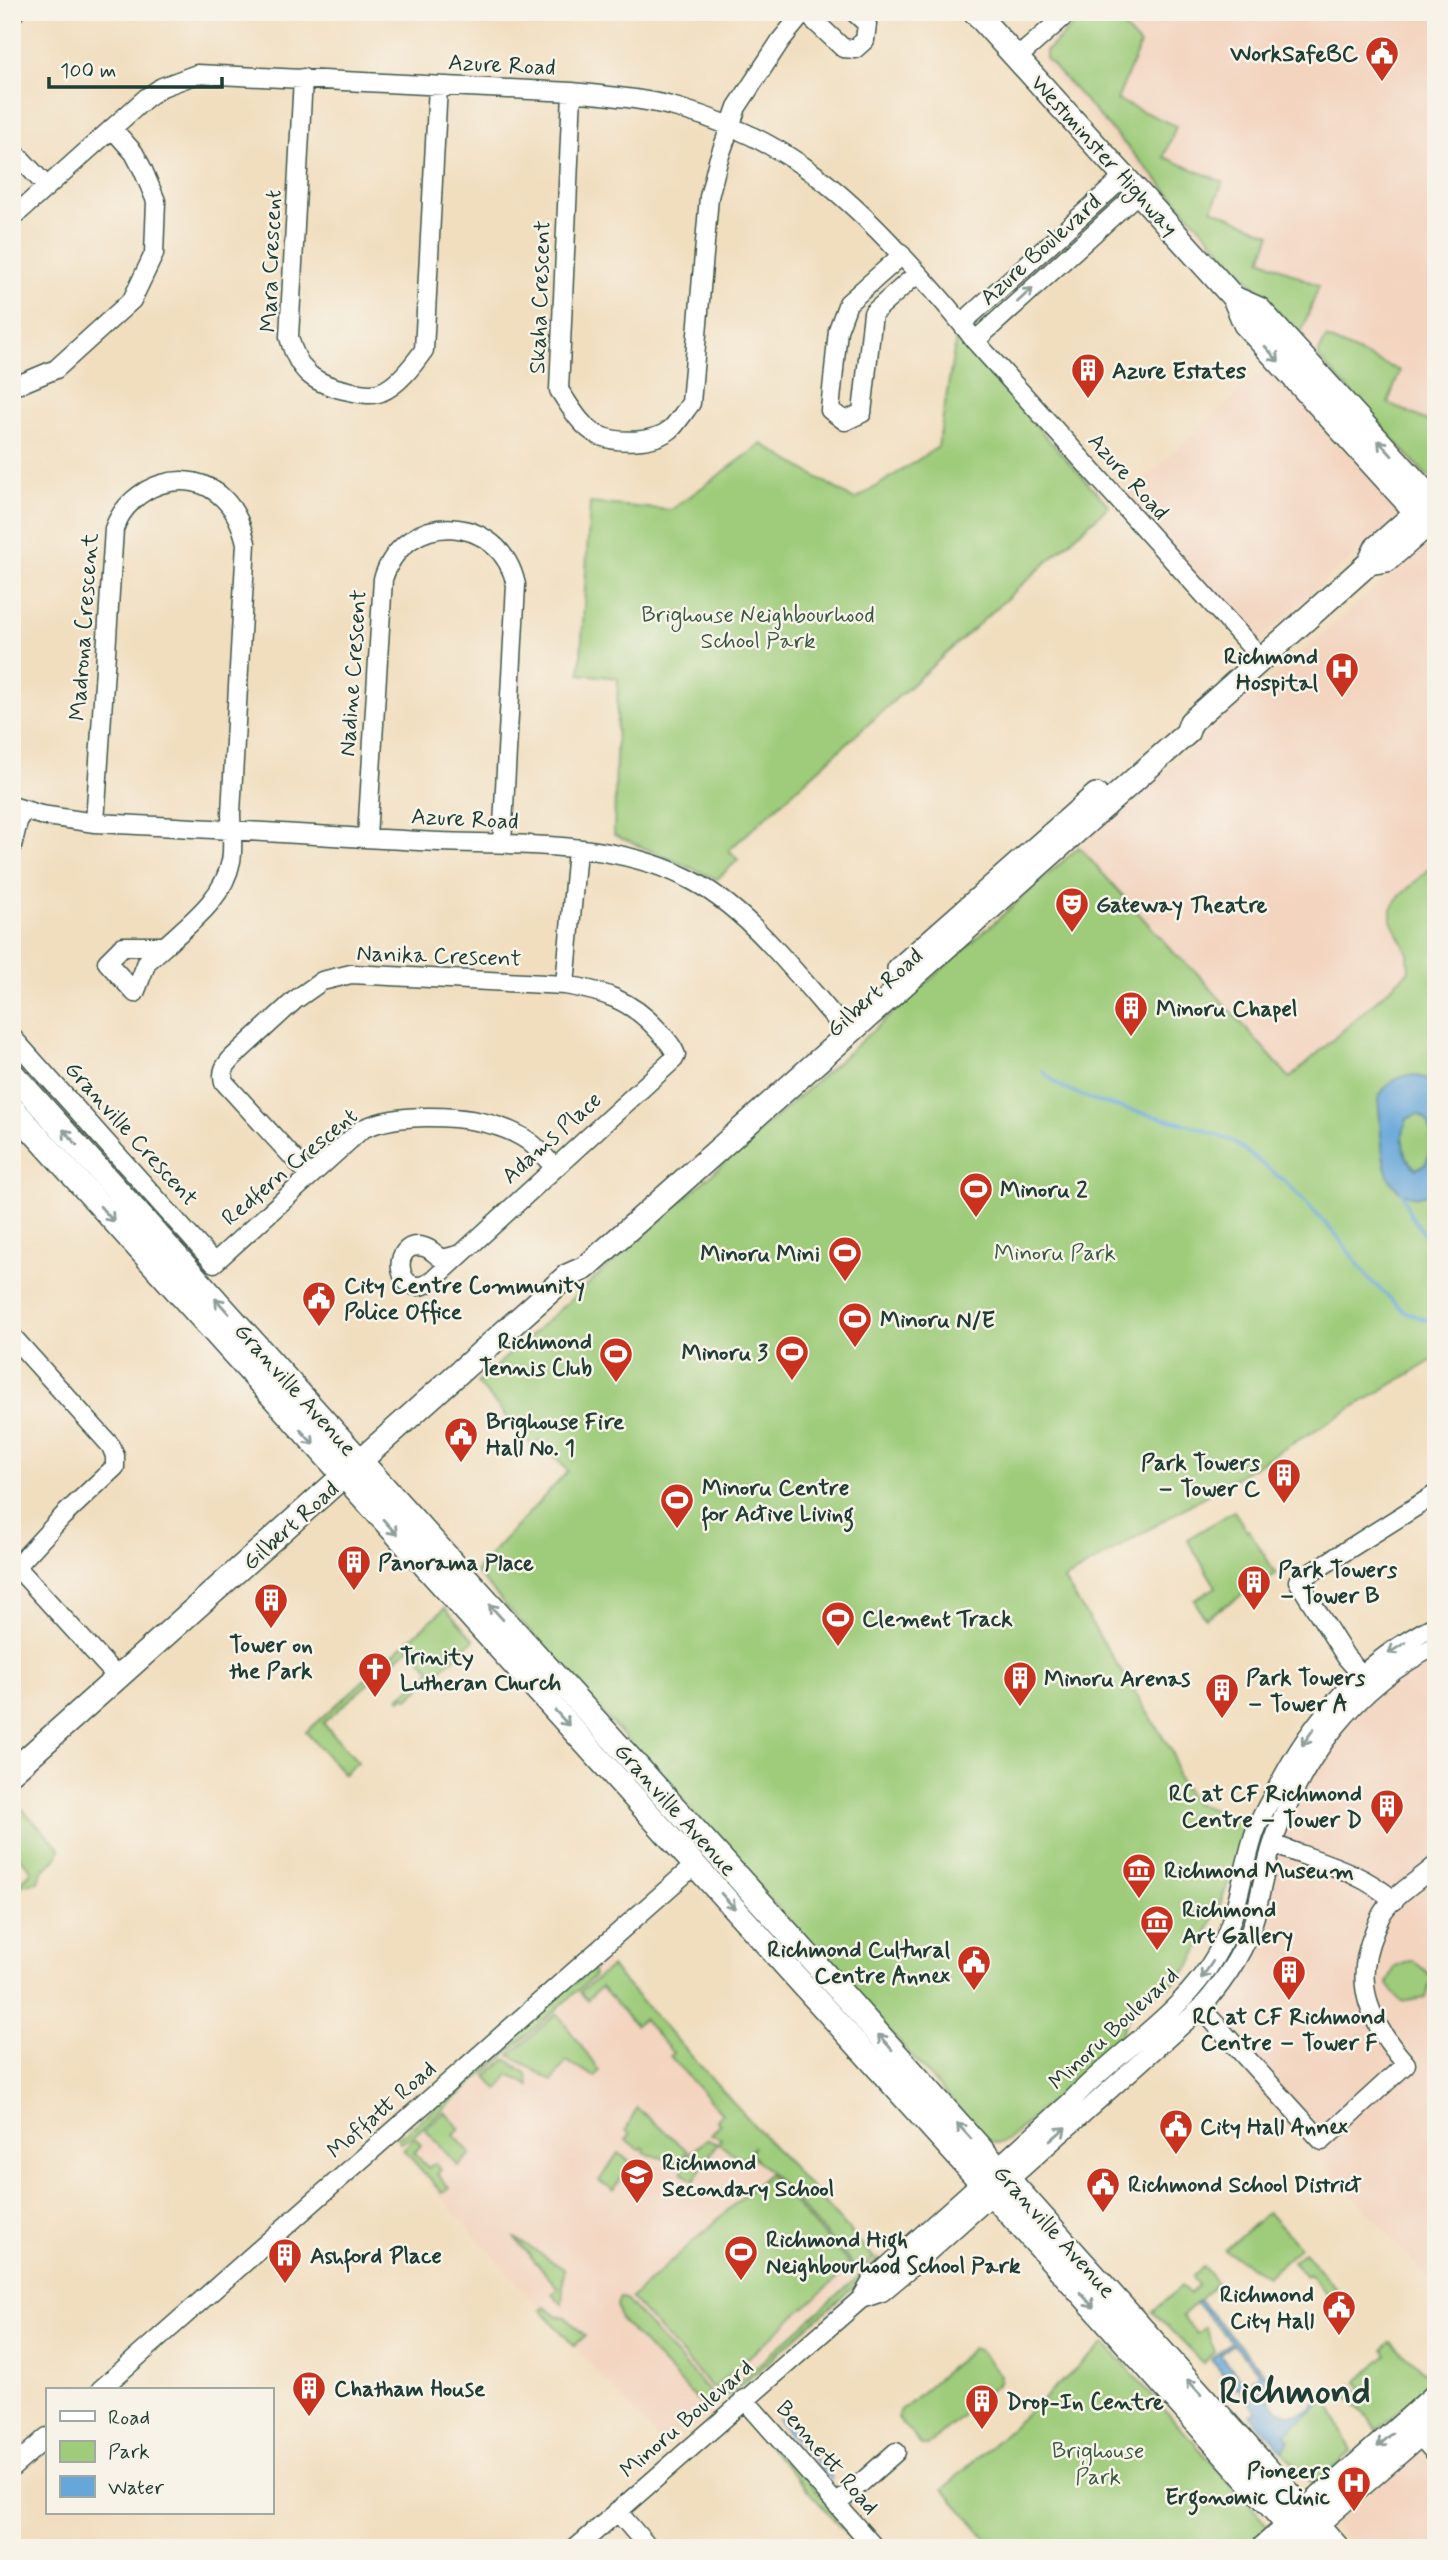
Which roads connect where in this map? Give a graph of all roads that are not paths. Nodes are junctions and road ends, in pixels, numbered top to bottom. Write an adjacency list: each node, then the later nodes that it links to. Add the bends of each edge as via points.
1 (804, 12): 2 (street, via 843,48 855,48 865,40 867,24); 9 (street, Skaha Crescent, via 780,40)
2 (854, 12)
3 (975, 12): 5 (main road, Westminster Highway)
4 (1069, 12): 5 (street)
5 (1017, 58): 12 (main road, Westminster Highway)
6 (303, 78): 7 (street, Azure Road); 7 (street, Mara Crescent, via 289,337 293,355 312,379 360,394 382,392 408,372 424,350); 10 (street, Azure Road, via 197,74 162,87)
7 (438, 86): 8 (street, Azure Road)
8 (572, 92): 9 (street, Azure Road, via 675,107); 9 (street, Skaha Crescent, via 559,390 579,419 598,435 647,440 670,430 691,404 709,197)
9 (729, 126): 15 (street, Azure Road, via 784,153 821,178)
10 (112, 128): 13 (street, Azure Road); 19 (street, via 134,153 156,201 154,254 132,300 56,369)
11 (12, 149): 13 (street)
12 (1131, 185): 17 (street); 18 (street, Azure Boulevard, one-way to 12); 20 (main road, Westminster Highway, via 1234,298 1259,309)
13 (47, 187): 14 (street, Azure Road)
14 (12, 218)
15 (902, 255): 16 (street, Azure Road); 16 (street, via 848,303 838,330 830,411 845,421 862,413 873,313)
16 (918, 273): 17 (street, Azure Road)
17 (962, 323): 18 (street, Azure Road)
18 (975, 341): 21 (street, Azure Road)
19 (12, 384)
20 (1431, 512): 21 (main road, Gilbert Road, via 1387,560 1369,563)
21 (1262, 659): 31 (main road, Gilbert Road, via 1191,722 1187,733)
22 (17, 808): 23 (street, Azure Road); 27 (street)
23 (95, 823): 24 (street, Azure Road); 24 (street, Madrona Crescent, via 114,529 123,510 139,495 160,484 181,481 206,486 224,499 242,526 246,542)
24 (231, 830): 25 (street, Azure Road); 29 (street, Madrona Crescent, via 231,860 220,888)
25 (367, 837): 26 (street, Azure Road); 26 (street, Nadine Crescent, via 383,579 390,561 410,539 451,527 476,533 494,545 516,585)
26 (502, 844): 28 (street, Azure Road)
27 (12, 846)
28 (577, 849): 30 (street); 31 (street, Azure Road, via 636,858 713,893 765,940)
29 (165, 946)
30 (565, 985): 33 (street, Nanika Crescent, via 594,989 628,1003 649,1020); 37 (street, Nanika Crescent, via 351,975 322,981 296,1000 232,1058 222,1074 224,1082)
31 (844, 1028): 41 (main road, Gilbert Road, via 586,1268 567,1276)
32 (12, 1037): 39 (street, Granville Crescent)
33 (676, 1055): 36 (street, Adams Place)
34 (12, 1073): 41 (main road, Granville Avenue, one-way to 34)
35 (12, 1108): 41 (main road, Granville Avenue, one-way to 41)
36 (554, 1167): 37 (street, Redfern Crescent, via 525,1138 506,1129 466,1119 409,1117 362,1129); 38 (street, Adams Place)
37 (310, 1176): 39 (street, Redfern Crescent)
38 (458, 1255)
39 (214, 1263)
40 (12, 1336): 43 (street, via 115,1456 115,1467)
41 (352, 1469): 46 (main road, Gilbert Road); 50 (main road, Granville Avenue, one-way to 50); 54 (main road, Granville Avenue, one-way to 41, via 765,1907)
42 (1436, 1494): 47 (street, via 1298,1580 1346,1657)
43 (14, 1565): 46 (street)
44 (1436, 1625): 47 (street, Minoru Boulevard, one-way to 47, via 1393,1650)
45 (1436, 1646): 47 (street, Minoru Boulevard)
46 (118, 1678): 48 (main road, Gilbert Road)
47 (1367, 1681): 49 (street, Minoru Boulevard, via 1290,1798); 54 (street, Minoru Boulevard, one-way to 54, via 1334,1701 1283,1775 1254,1837 1218,1954 1193,1990 1089,2081)
48 (12, 1772)
49 (1273, 1844): 52 (street, via 1360,1878); 53 (street, Minoru Boulevard, via 1245,1941)
50 (695, 1865): 54 (main road, Granville Avenue, one-way to 54); 55 (street, Moffatt Road)
51 (1436, 1865): 52 (street)
52 (1394, 1901): 53 (street, via 1383,1912 1371,1940 1364,1989 1377,2023 1406,2064 1322,2141)
53 (1201, 2008): 54 (street, Minoru Boulevard, one-way to 53)
54 (994, 2181): 57 (street, Minoru Boulevard, via 873,2280 861,2299); 65 (main road, Granville Avenue)
55 (102, 2388)
56 (1436, 2395): 65 (main road, one-way to 65)
57 (744, 2399): 63 (street, Bennett Road); 64 (street, Minoru Boulevard)
58 (1427, 2428): 61 (street); 65 (main road)
59 (46, 2438): 62 (street)
60 (896, 2452): 63 (street)
61 (1436, 2455)
62 (12, 2468)
63 (837, 2504): 68 (street, Bennett Road)
64 (617, 2511): 66 (street, Minoru Boulevard); 67 (street)
65 (1301, 2532): 69 (main road); 70 (main road, Granville Avenue)
66 (576, 2548)
67 (649, 2548)
68 (875, 2548)
69 (1263, 2548)
70 (1338, 2548)

